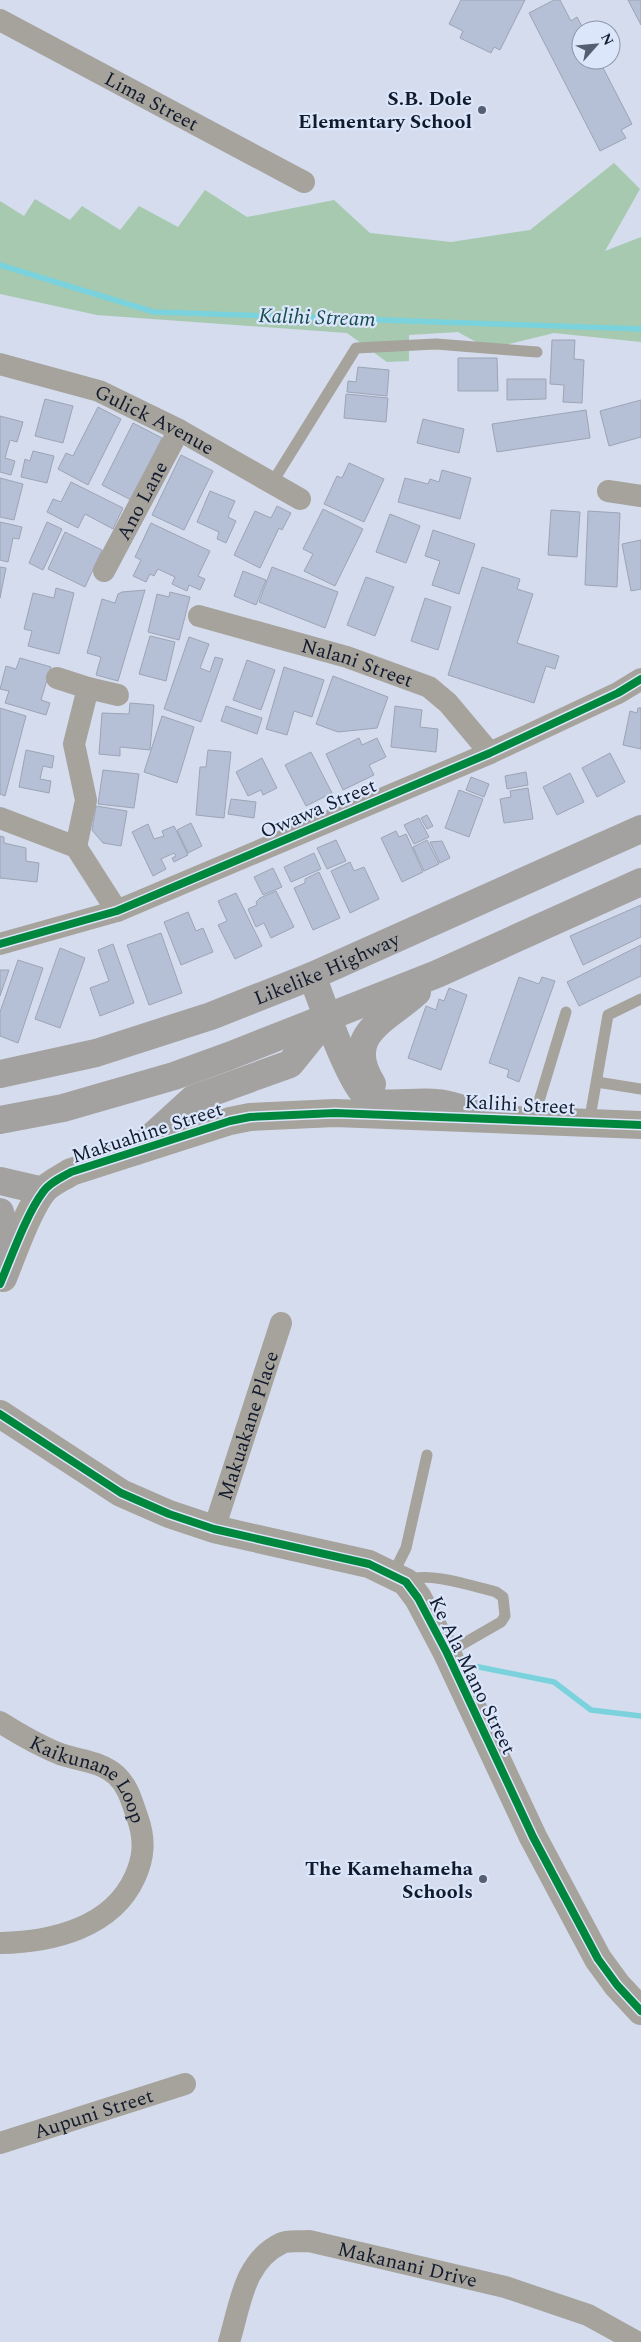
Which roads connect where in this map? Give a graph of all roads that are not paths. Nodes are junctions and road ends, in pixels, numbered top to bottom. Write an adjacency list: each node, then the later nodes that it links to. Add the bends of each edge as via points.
1 (0, 20): 2 (street, Lima Street)
2 (304, 182)
3 (537, 352): 6 (lane, via 436,344 356,348)
4 (0, 364): 5 (street, Gulick Avenue, via 99,391)
5 (179, 430): 6 (street, Gulick Avenue); 10 (street, Ano Lane)
6 (272, 483): 9 (street, Gulick Avenue)
7 (608, 491): 8 (street)
8 (641, 496)
9 (300, 499)
10 (104, 571)
11 (199, 616): 16 (street, Nalani Street, via 347,656 429,687 448,703)
12 (57, 678): 14 (street)
13 (641, 680): 16 (street, Owawa Street)
14 (88, 688): 15 (street); 19 (street, via 74,744 86,800)
15 (118, 695)
16 (490, 753): 21 (street, Owawa Street)
17 (0, 818): 19 (street)
18 (641, 829): 24 (highway, Likelike Highway)
19 (76, 847): 21 (street)
20 (641, 882): 23 (highway)
21 (117, 911): 22 (street, Owawa Street)
22 (0, 944)
23 (437, 974): 27 (highway); 31 (highway, via 401,1007 376,1023 364,1041 361,1060 373,1085)
24 (312, 976): 27 (highway); 28 (highway, Likelike Highway, via 211,1016 96,1053)
25 (641, 999): 29 (lane, via 608,1015)
26 (566, 1012): 35 (lane)
27 (329, 1016): 31 (highway, via 349,1069 365,1095 374,1102); 34 (highway, via 174,1076 63,1108); 38 (highway, via 290,1064 193,1100)
28 (0, 1074)
29 (597, 1082): 30 (lane); 36 (lane)
30 (641, 1089)
31 (436, 1103): 33 (highway, via 455,1106)
32 (397, 1115): 33 (street, Kalihi Street); 38 (street, Makuahine Street, via 250,1118 211,1126)
33 (483, 1118): 35 (street, Kalihi Street)
34 (0, 1120)
35 (533, 1121): 36 (street, Kalihi Street)
36 (589, 1123): 37 (street, Kalihi Street)
37 (641, 1125)
38 (136, 1151): 40 (street, Makuahine Street, via 72,1172)
39 (0, 1181): 40 (highway)
40 (43, 1191): 42 (street, Makuahine Street)
41 (0, 1212): 42 (highway, via 4,1226)
42 (2, 1279)
43 (281, 1323): 48 (street, Makuakane Place)
44 (0, 1414): 45 (street)
45 (30, 1434): 46 (street); 48 (street, via 121,1493)
46 (0, 1438)
47 (427, 1455): 49 (lane)
48 (214, 1530): 49 (street, via 369,1564)
49 (399, 1578): 50 (street, Ke Ala Mano Street, via 418,1598); 50 (lane, via 435,1579 496,1592 503,1597 505,1616 501,1622)
50 (447, 1653): 53 (street, Ke Ala Mano Street, via 533,1837 598,1959)
51 (0, 1722): 52 (street, Kaikunane Loop, via 61,1754 102,1765 115,1774 132,1799 143,1834 140,1866 126,1894 107,1915 69,1933)
52 (0, 1943)
53 (641, 2011)
54 (185, 2084): 55 (street, Aupuni Street)
55 (0, 2143)
56 (229, 2342): 57 (street, Makanani Drive, via 242,2292 258,2261 282,2242 308,2241 505,2287 588,2315)
57 (638, 2342)

